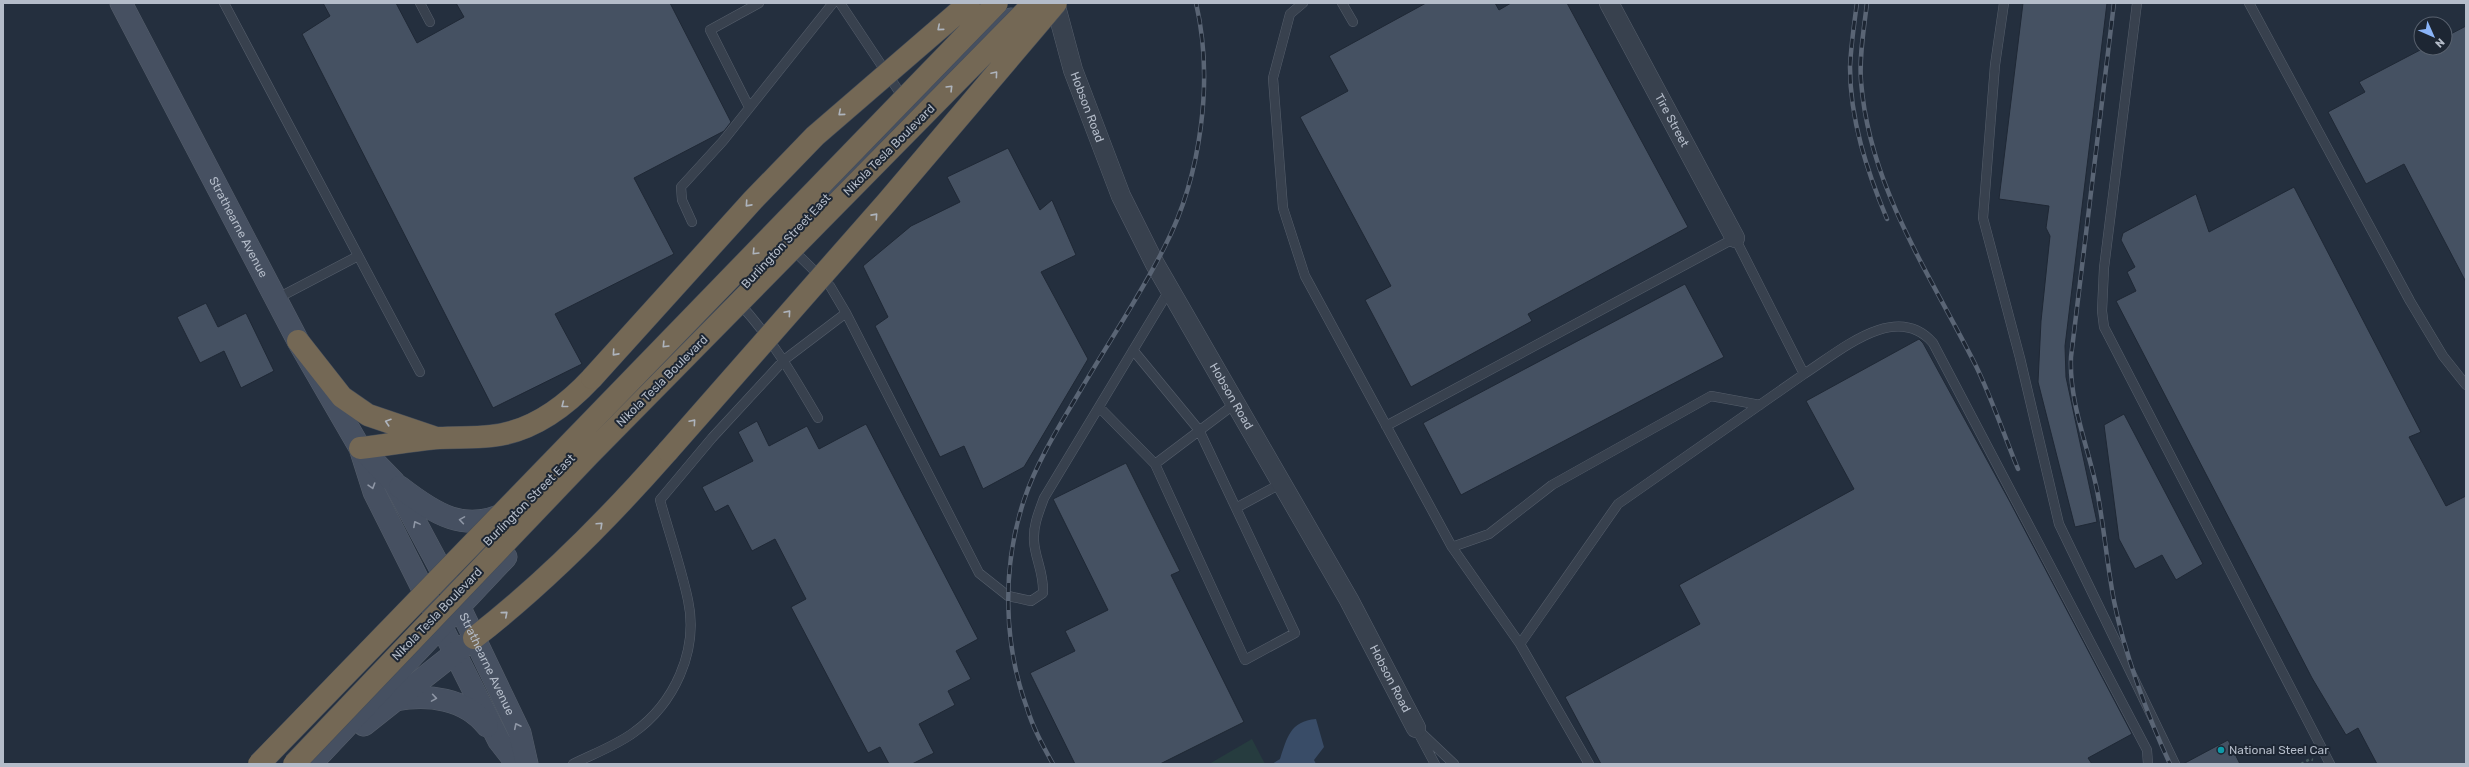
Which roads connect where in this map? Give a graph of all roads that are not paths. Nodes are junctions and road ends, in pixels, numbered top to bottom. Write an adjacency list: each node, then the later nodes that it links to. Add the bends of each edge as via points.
1 (121, 3): 29 (main road, Strathearne Avenue)
2 (224, 3): 26 (lane)
3 (420, 3): 18 (lane)
4 (759, 3): 21 (lane, via 710,30)
5 (833, 3): 21 (lane)
6 (840, 3): 22 (lane)
7 (969, 3): 44 (highway, one-way to 44, bridge, via 815,136 752,200 592,378 561,407 532,426 493,436)
8 (997, 3): 62 (highway, Nikola Tesla Boulevard, one-way to 62, bridge)
9 (1004, 3): 20 (main road, Burlington Street East)
10 (1034, 3): 20 (main road, Burlington Street East); 64 (highway, Nikola Tesla Boulevard, one-way to 10, bridge, via 590,454)
11 (1056, 3): 27 (street, Hobson Road, via 1073,70 1121,196); 56 (highway, one-way to 11, bridge, via 504,615 610,515 887,202)
12 (1303, 3): 42 (lane, via 1290,14 1273,78 1283,208 1305,276)
13 (1342, 3): 19 (lane)
14 (1609, 3): 24 (street, Tire Street)
15 (2004, 3): 74 (lane, via 1995,65 1983,218 2020,358 2059,524)
16 (2137, 3): 75 (lane, via 2104,268 2104,327)
17 (2249, 3): 36 (lane, via 2410,302 2443,356)
18 (430, 22)
19 (1353, 22)
20 (966, 50): 22 (main road, Burlington Street East)
21 (749, 107): 23 (lane, via 723,141 681,187 682,200)
22 (911, 108): 25 (main road, Burlington Street East)
23 (692, 222)
24 (1734, 238): 35 (lane); 42 (lane)
25 (785, 242): 28 (main road, Burlington Street East); 30 (lane, via 830,286)
26 (358, 256): 29 (lane); 34 (lane)
27 (1170, 289): 32 (lane); 38 (street, Hobson Road)
28 (733, 297): 33 (lane, via 759,324); 37 (main road, Burlington Street East)
29 (276, 299): 31 (main road, Strathearne Avenue)
30 (846, 313): 33 (lane); 40 (lane, via 979,573 1008,596 1030,601 1043,593 1044,578 1034,542 1035,521 1044,498)
31 (298, 341): 44 (highway, one-way to 31, via 368,416 342,397); 45 (main road, Strathearne Avenue)
32 (1133, 350): 40 (lane); 43 (lane)
33 (784, 360): 41 (lane); 69 (lane, via 712,438 660,500 688,601 690,619 688,651 678,681 662,705 633,733)
34 (420, 372)
35 (1804, 374): 39 (lane); 73 (lane, via 1860,338 1885,326 1904,326 1923,332 1933,343 2147,750)
36 (2466, 385)
37 (640, 397): 49 (main road, Burlington Street East, via 586,443); 54 (main road, Burlington Street East, via 599,455)
38 (1236, 403): 43 (lane); 48 (street, Hobson Road)
39 (1760, 405): 51 (lane, via 1710,396 1552,485 1490,534); 57 (lane, via 1618,504)
40 (1099, 407): 46 (lane)
41 (818, 418)
42 (1386, 426): 51 (lane)
43 (1199, 430): 46 (lane); 50 (lane)
44 (438, 438): 45 (highway)
45 (360, 448): 47 (main road, Strathearne Avenue); 53 (main road, Strathearne Avenue, one-way to 53, via 374,492)
46 (1155, 464): 50 (lane, via 1245,660 1294,633)
47 (394, 482): 49 (main road, one-way to 47, via 516,508 494,519 464,521 446,517 424,506); 52 (main road, Strathearne Avenue, one-way to 47)
48 (1282, 483): 50 (lane); 60 (street, Hobson Road, via 1349,600)
49 (536, 493): 52 (main road, Burlington Street East)
50 (1236, 508)
51 (1452, 547): 57 (lane)
52 (448, 583): 53 (main road, Burlington Street East); 54 (main road, Strathearne Avenue)
53 (429, 602): 55 (main road, Strathearne Avenue); 63 (main road, Burlington Street East)
54 (460, 608): 55 (main road, Burlington Street East); 56 (main road, Strathearne Avenue)
55 (442, 627): 58 (main road, Strathearne Avenue); 65 (main road, Burlington Street East)
56 (474, 638): 58 (main road); 68 (main road, Strathearne Avenue, one-way to 56, via 520,733)
57 (1520, 644): 72 (lane)
58 (454, 653): 59 (main road); 61 (main road, Strathearne Avenue)
59 (395, 700): 61 (main road, one-way to 61, via 415,696 428,697 443,699 464,707 482,719); 66 (main road)
60 (1416, 728): 70 (lane); 71 (lane, Hobson Road)
61 (499, 741): 67 (main road, Strathearne Avenue)
62 (259, 764)
63 (274, 764)
64 (294, 764)
65 (311, 764)
66 (314, 764)
67 (517, 764)
68 (527, 764)
69 (573, 764)
70 (1435, 764)
71 (1454, 764)
72 (1589, 764)
73 (2148, 764)
74 (2175, 764)
75 (2330, 764)

